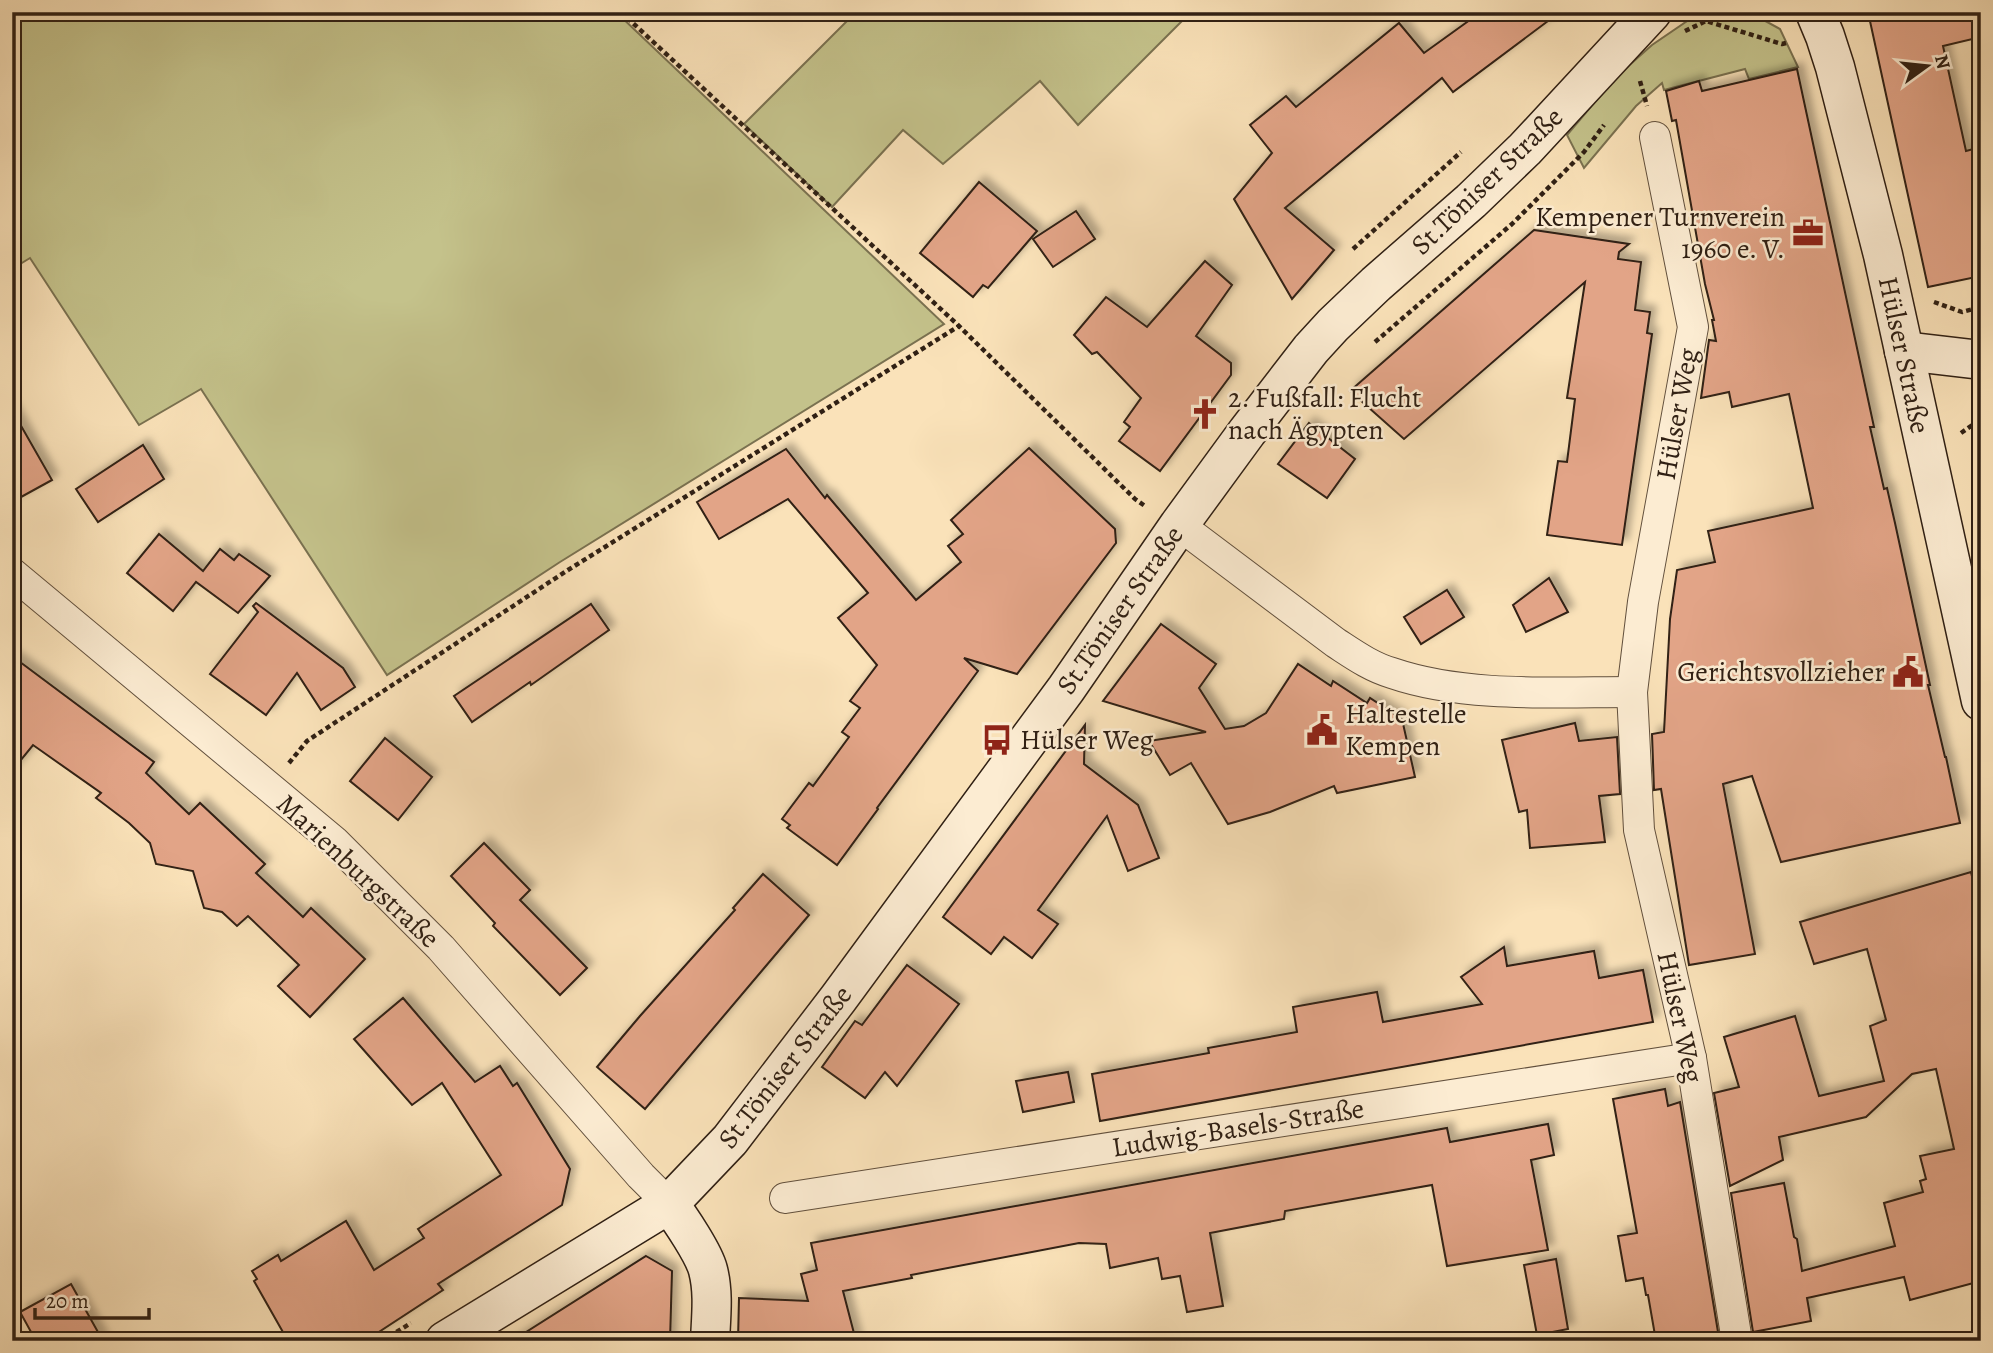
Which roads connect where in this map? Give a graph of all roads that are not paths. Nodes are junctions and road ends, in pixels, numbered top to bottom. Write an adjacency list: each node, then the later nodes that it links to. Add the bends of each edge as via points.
1 (1815, 16): 4 (main road, Hülser Straße, via 1835,67 1856,146)
2 (1648, 19): 6 (main road, St.Töniser Straße, via 1525,149 1311,349)
3 (1655, 137): 8 (street, Hülser Weg, via 1693,327 1643,602)
4 (1904, 351): 5 (main road); 9 (main road, Hülser Straße)
5 (1981, 360)
6 (1179, 525): 8 (street, via 1335,643 1390,673 1461,688); 12 (main road, St.Töniser Straße, via 1066,689 838,999 730,1140)
7 (12, 573): 12 (street, Marienburgstraße, via 335,842 441,948)
8 (1632, 692): 10 (street, Hülser Weg, via 1639,830)
9 (1981, 701)
10 (1691, 1058): 11 (street, Ludwig-Basels-Straße); 15 (street, Hülser Weg)
11 (785, 1198)
12 (669, 1205): 13 (main road, St.Töniser Straße); 14 (main road, via 708,1268)
13 (445, 1341)
14 (710, 1341)
15 (1737, 1341)

